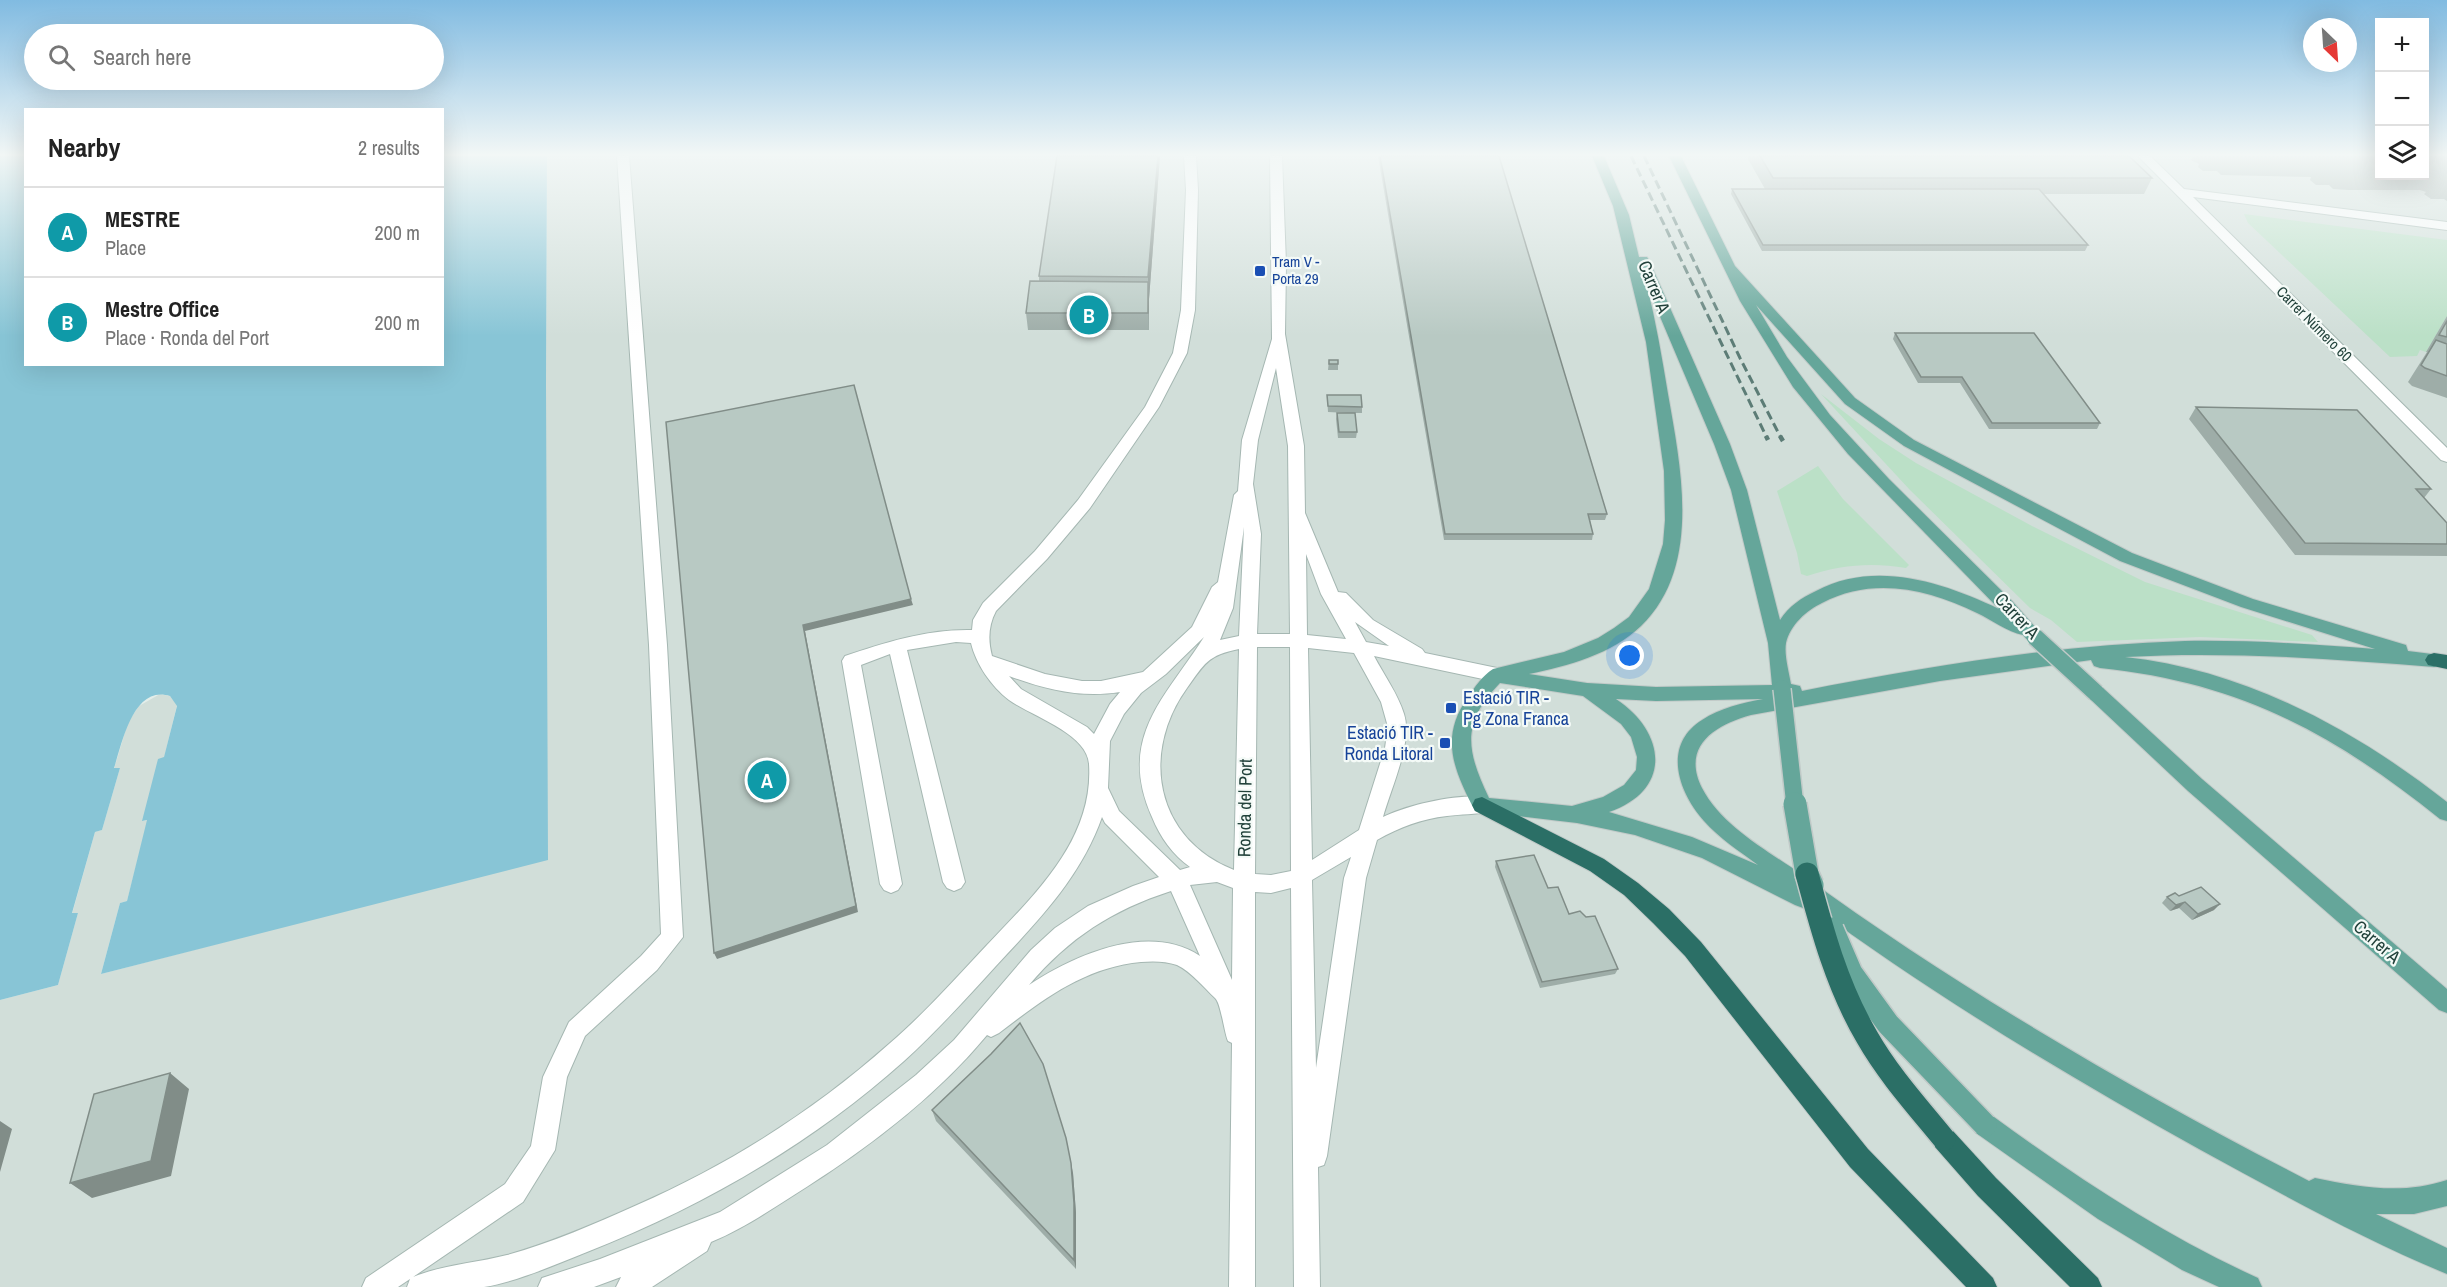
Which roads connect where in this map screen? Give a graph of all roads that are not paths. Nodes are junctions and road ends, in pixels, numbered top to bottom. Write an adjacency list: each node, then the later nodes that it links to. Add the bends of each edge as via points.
1 (627, 216): 56 (street, via 658,645 672,936 649,963 577,1029 555,1077 543,1150 514,1193)
2 (1191, 216): 18 (street, via 1188,310 1180,353 1152,407 1084,504 989,607 982,620)
3 (1278, 216): 11 (street, Ronda del Port)
4 (1622, 216): 30 (main road, via 1652,334 1672,464 1669,551 1659,588 1637,620 1602,645)
5 (1623, 216): 21 (main road, Carrer A, via 1739,490)
6 (1704, 216): 10 (main road, Carrer A)
7 (2204, 216): 12 (street, Carrer Número 60)
8 (2369, 216): 9 (street)
9 (2447, 226)
10 (1728, 266): 17 (main road, Carrer A, via 1776,353 1800,386 1881,478); 27 (main road, via 1850,400 1918,448 2126,557 2247,603)
11 (1278, 334): 13 (street, Ronda del Port, via 1250,440); 14 (street, Ronda del Port, via 1296,446)
12 (2447, 457)
13 (1245, 484): 16 (street); 19 (street, Ronda del Port, via 1253,534)
14 (1296, 506): 15 (street); 20 (street, Ronda del Port)
15 (1321, 570): 23 (street, via 1330,594); 28 (street, via 1334,591 1367,624)
16 (1228, 571): 24 (street, via 1227,602); 29 (street, via 1202,625)
17 (2035, 636): 21 (main road, via 1954,596 1910,585 1870,581 1824,592 1790,617); 48 (main road, Carrer A, bridge, via 2195,785)
18 (982, 637): 22 (street, via 956,636); 26 (street)
19 (1248, 641): 20 (street); 24 (street); 43 (street, Ronda del Port)
20 (1298, 641): 23 (street); 41 (street, Ronda del Port)
21 (1777, 643): 40 (main road, Carrer A, bridge, via 1797,826)
22 (897, 645): 44 (street); 45 (street, via 851,661)
23 (1362, 649): 28 (street); 38 (street, via 1397,716 1398,730)
24 (1204, 653): 29 (street); 39 (street, via 1159,718 1152,743 1150,779 1157,810 1174,841)
25 (2045, 659): 27 (main road, via 2153,648 2200,648); 31 (main road); 37 (main road, via 2113,662 2200,679 2234,690 2280,708 2355,747)
26 (984, 660): 29 (street, via 1066,688 1113,687); 33 (street, via 1014,694 1080,732)
27 (2440, 661)
28 (1431, 662): 30 (street)
29 (1160, 669): 33 (street, via 1134,688 1117,709 1100,741)
30 (1497, 675): 32 (main road); 35 (main road, via 1466,711 1460,725 1462,757)
31 (1842, 689): 32 (main road, via 1656,694); 46 (main road, via 1746,710 1707,727 1694,739 1687,753 1686,769 1699,801 1730,833)
32 (1587, 690): 36 (main road, via 1611,704 1634,727 1643,741 1647,769 1642,781 1615,803)
33 (1098, 759): 34 (street)
34 (1098, 788): 42 (street, via 1112,817); 57 (street, via 1087,836 1043,900 946,1005 882,1065 830,1106 723,1174 595,1237 510,1267)
35 (1482, 805): 36 (main road); 38 (street, via 1422,810); 62 (highway, via 1598,865 1661,916 1693,950 1858,1158)
36 (1561, 812): 46 (main road, via 1611,821 1685,843 1755,873)
37 (2447, 813)
38 (1370, 834): 41 (street); 53 (street, via 1355,878)
39 (1218, 873): 42 (street); 43 (street)
40 (1807, 874): 63 (highway, bridge, via 1826,944 1847,996 1901,1088 1987,1187); 64 (main road, Carrer A, bridge, via 1857,981 1888,1024 1985,1125 2122,1220 2185,1257)
41 (1301, 876): 43 (street, via 1272,884); 53 (street, Ronda del Port)
42 (1176, 880): 47 (street); 49 (street, via 1096,913 1063,935 1039,957)
43 (1244, 881): 50 (street, Ronda del Port)
44 (954, 882)
45 (891, 884)
46 (1861, 930): 51 (main road, via 2119,1092)
47 (1227, 999): 49 (street, via 1212,980 1183,957 1161,952 1116,956 1052,982); 50 (street, via 1234,1018)
48 (2447, 1003)
49 (962, 1048): 54 (street, via 836,1154)
50 (1243, 1089): 60 (street, Ronda del Port)
51 (2293, 1187): 52 (main road, via 2376,1203 2431,1200); 55 (main road)
52 (2447, 1194)
53 (1307, 1205): 61 (street, Ronda del Port)
54 (728, 1222): 58 (street); 59 (street)
55 (2447, 1261)
56 (375, 1287)
57 (420, 1287)
58 (551, 1287)
59 (629, 1287)
60 (1242, 1287)
61 (1307, 1287)
62 (1984, 1287)
63 (2089, 1287)
64 (2249, 1287)

